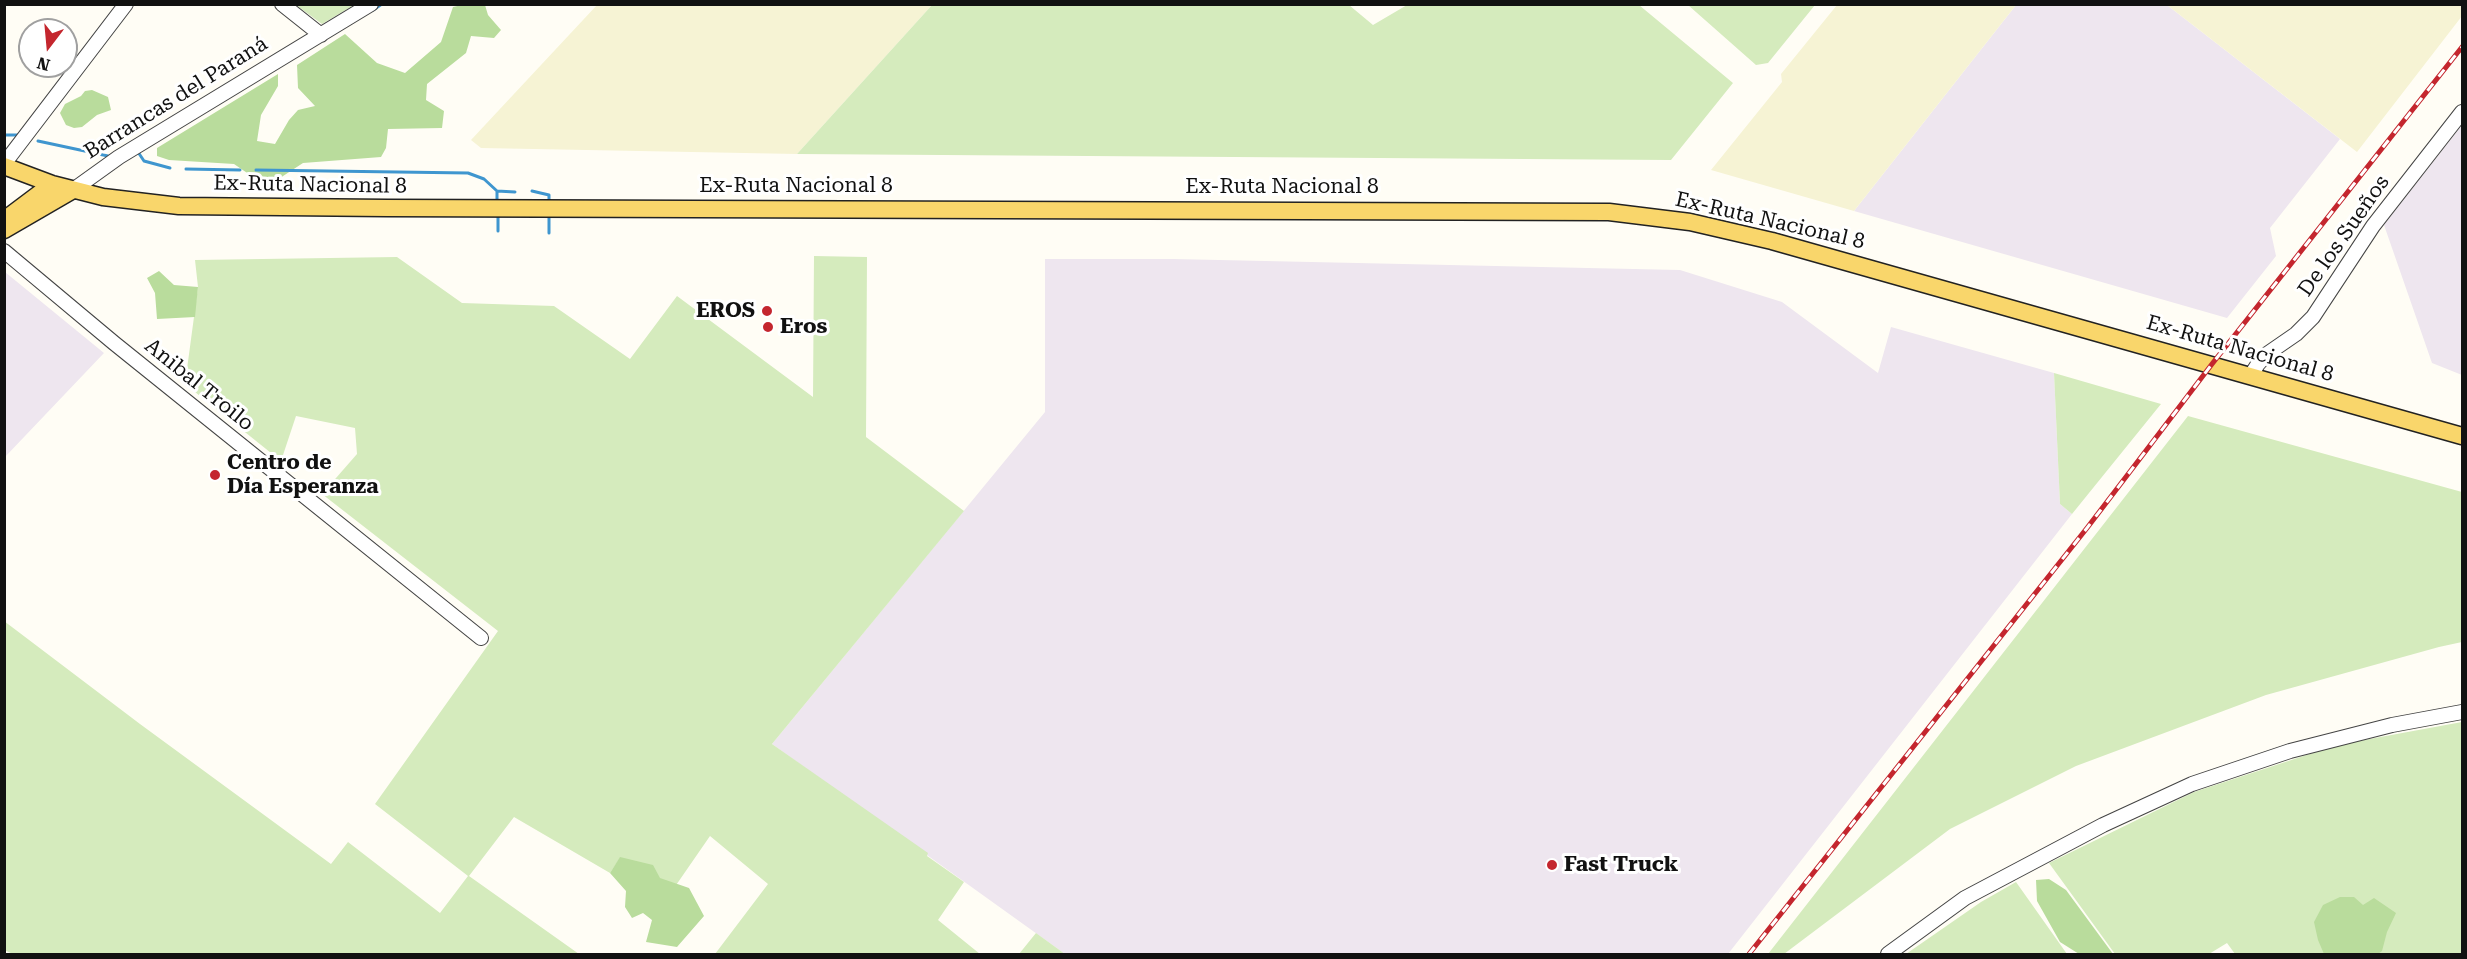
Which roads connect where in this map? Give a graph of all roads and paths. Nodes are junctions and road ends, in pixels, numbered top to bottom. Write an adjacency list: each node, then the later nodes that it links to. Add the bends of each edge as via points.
1 (126, 4): 6 (street)
2 (282, 4): 4 (street)
3 (371, 4): 4 (street, Barrancas del Paraná)
4 (321, 35): 8 (street, Barrancas del Paraná, via 119,157)
5 (2463, 112): 12 (street, De los Sueños, via 2373,226 2313,317 2267,354)
6 (4, 165): 7 (main road, Ex-Ruta Nacional 8)
7 (52, 184): 8 (main road, Ex-Ruta Nacional 8); 9 (main road)
8 (73, 190): 10 (main road, Barrancas del Paraná); 12 (main road, Ex-Ruta Nacional 8, via 113,199 190,206 1609,212 1690,222 1772,241)
9 (4, 220)
10 (4, 230)
11 (4, 251): 14 (street, Anibal Troilo)
12 (2251, 375): 13 (main road, Ex-Ruta Nacional 8)
13 (2463, 436)
14 (481, 638)
15 (2463, 712): 16 (street, via 2392,724 2290,751 2192,784 1965,897)
16 (1888, 954)

